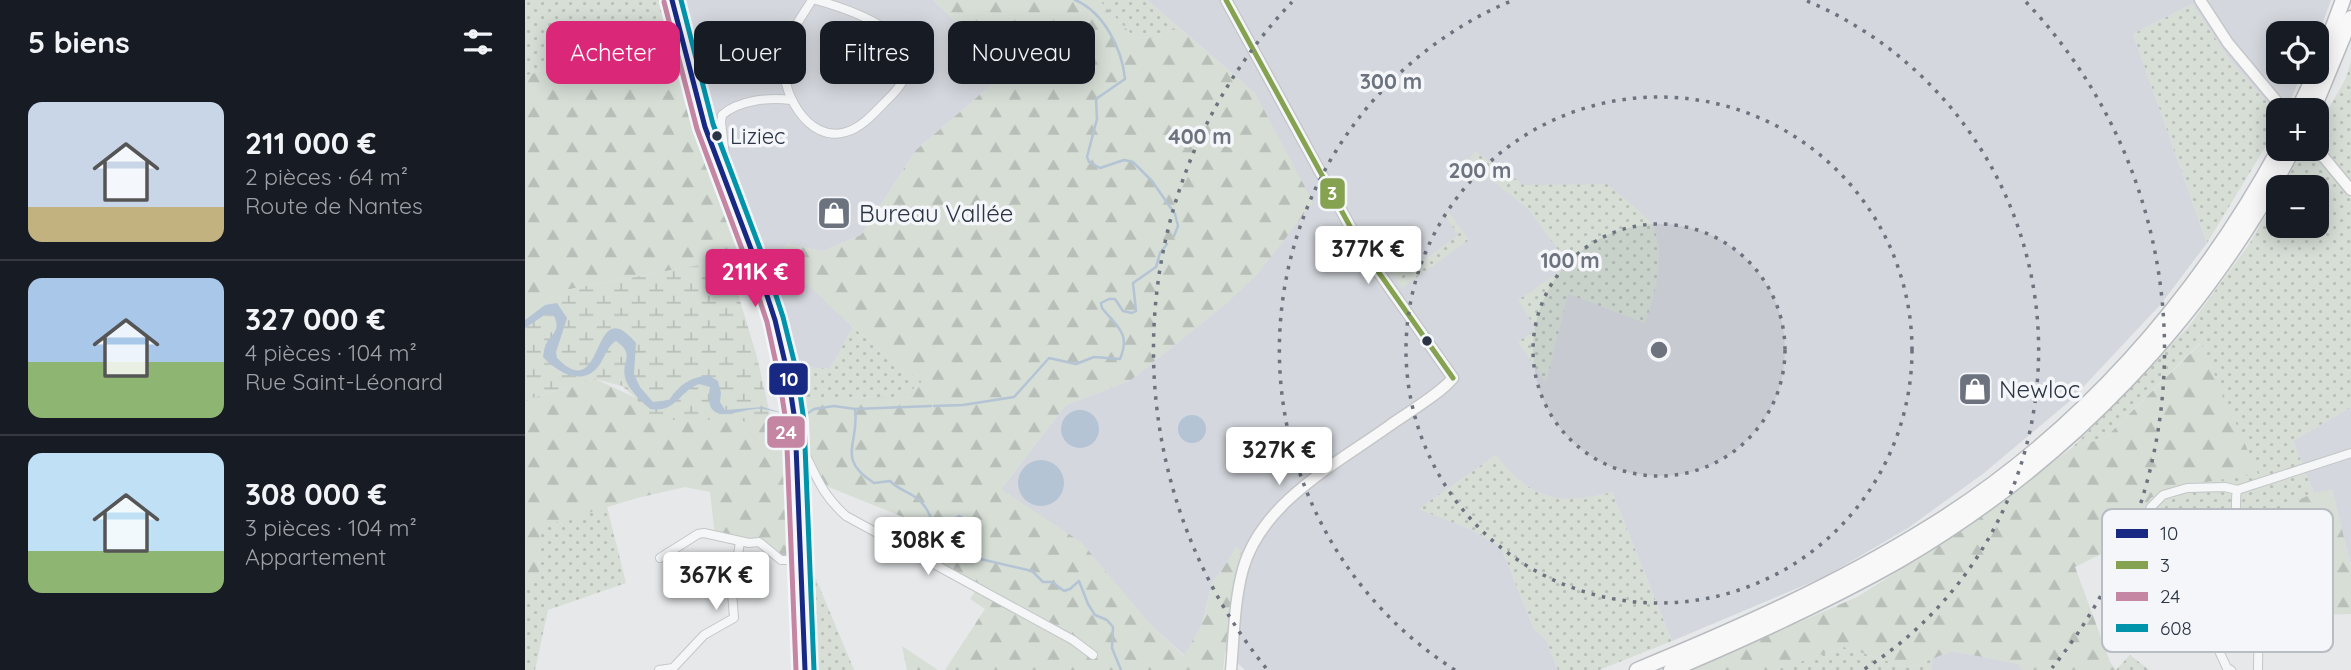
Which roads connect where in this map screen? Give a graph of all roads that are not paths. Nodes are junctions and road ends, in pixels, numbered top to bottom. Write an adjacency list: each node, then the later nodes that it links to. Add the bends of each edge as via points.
1 (673, 0): 15 (main road, via 710,143)
2 (814, 0): 10 (street, via 784,55 784,79); 10 (street, via 881,24 902,45 907,73 894,94 843,133 817,128)
3 (1227, 0): 29 (main road, via 1363,250 1453,378 1296,492 1266,522 1244,566)
4 (2200, 0): 8 (main road, via 2228,43)
5 (2343, 0): 7 (highway)
6 (2351, 18): 9 (highway)
7 (2329, 38)
8 (2274, 98)
9 (2318, 98)
10 (791, 100): 15 (street, via 739,105 722,115)
11 (2272, 161): 30 (highway, via 2210,260 2164,320 2096,395 2031,453 1942,519 1849,573)
12 (2286, 161): 31 (highway, via 2249,226 2176,326 2124,385 2039,463 1966,518 1899,560 1795,615)
13 (2327, 161): 14 (main road)
14 (2351, 190)
15 (734, 205): 16 (main road, via 775,320 788,375)
16 (796, 453): 23 (main road); 26 (street, via 807,458 829,501 846,516)
17 (2351, 453): 18 (street)
18 (2237, 490): 19 (street, via 2187,488 2163,495); 20 (street)
19 (2150, 509)
20 (2237, 509)
21 (740, 542): 22 (street, via 698,534); 23 (street, via 759,542 781,560); 27 (street, via 732,592 734,618 704,635 673,668)
22 (660, 558)
23 (801, 560): 28 (main road)
24 (2220, 652): 32 (street)
25 (2257, 652): 33 (street)
26 (1093, 654)
27 (659, 670)
28 (805, 670)
29 (1231, 670)
30 (1637, 670)
31 (1671, 670)
32 (2231, 670)
33 (2257, 670)

